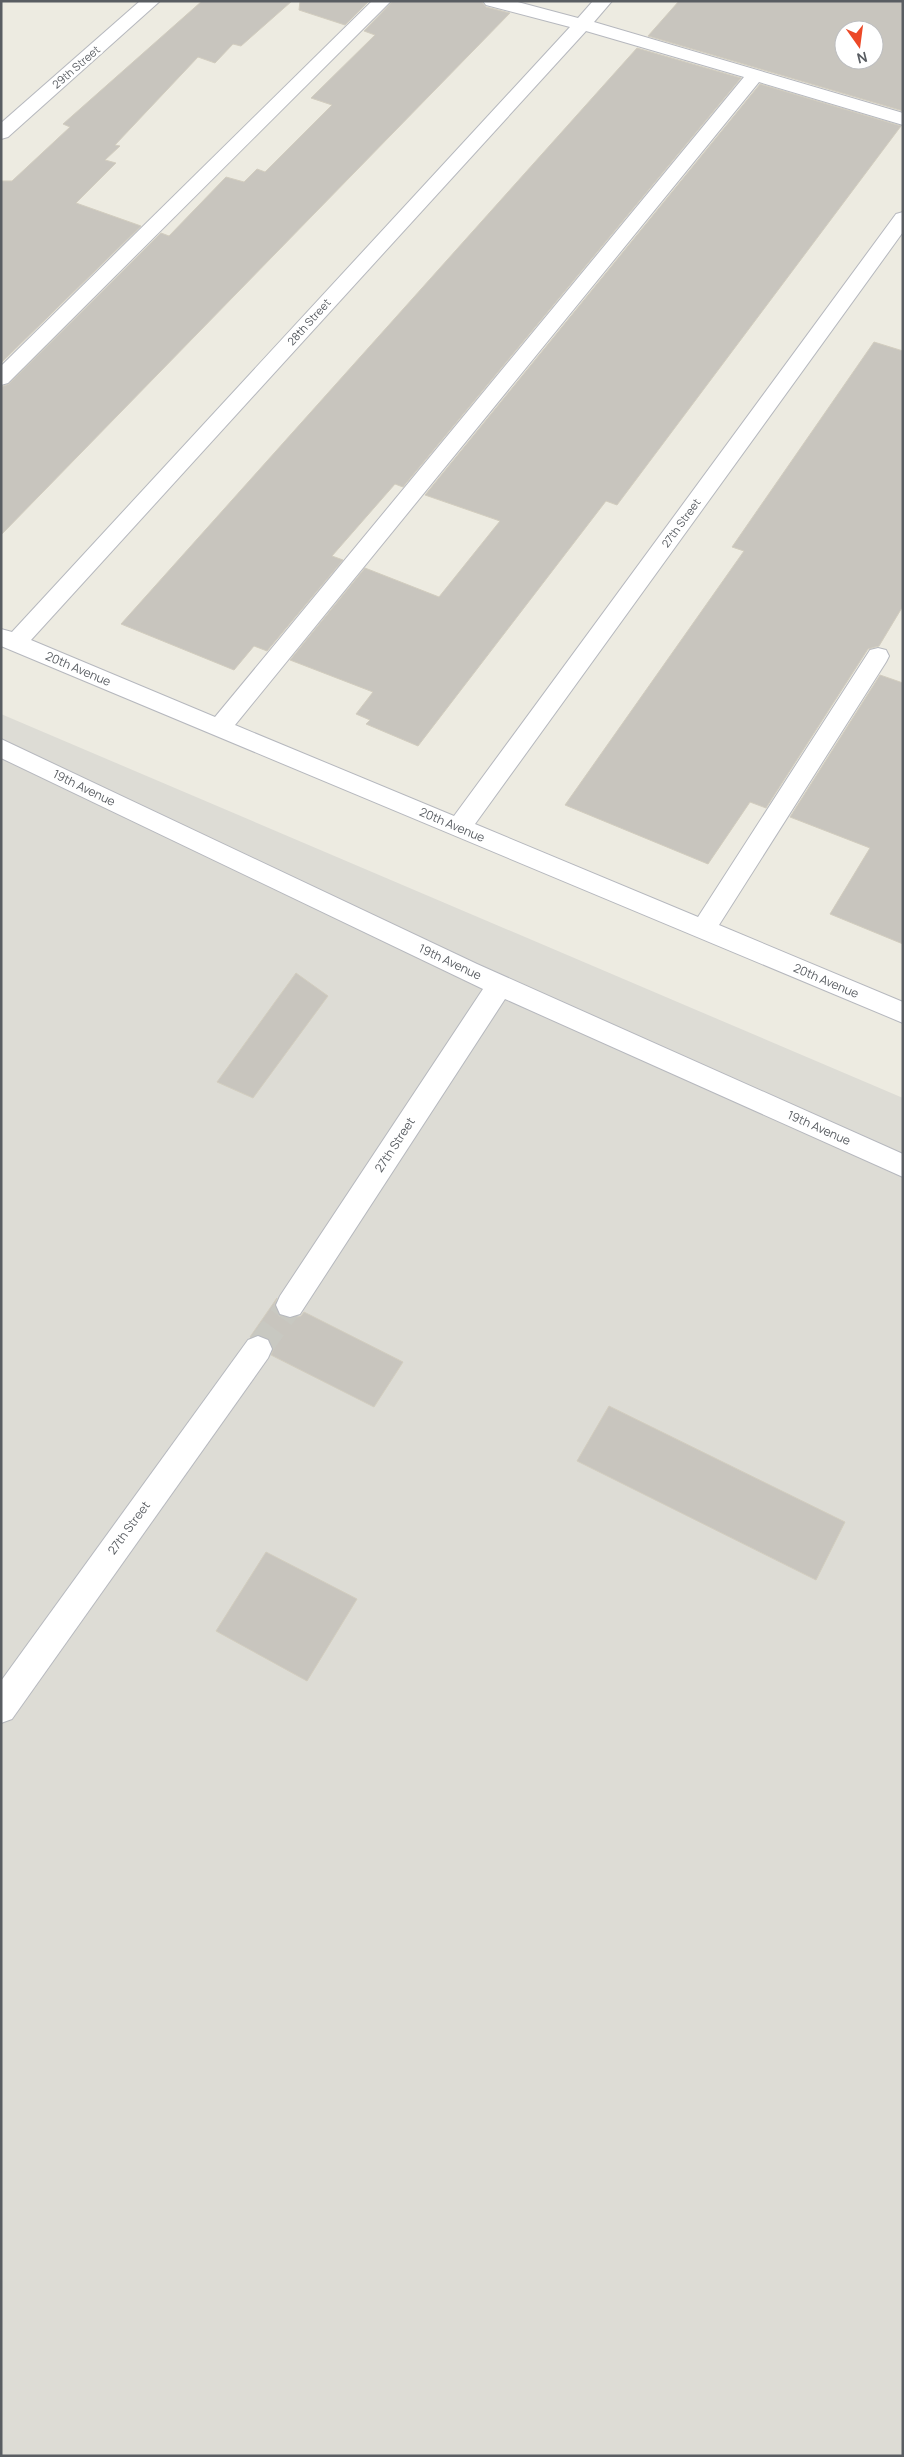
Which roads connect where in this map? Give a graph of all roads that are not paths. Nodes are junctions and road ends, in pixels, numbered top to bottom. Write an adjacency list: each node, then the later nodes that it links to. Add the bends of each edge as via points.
1 (151, 1): 8 (street, 29th Street)
2 (382, 1): 10 (street)
3 (492, 1): 5 (street)
4 (603, 1): 5 (street, 28th Street)
5 (581, 25): 6 (street); 11 (street, 28th Street)
6 (756, 75): 7 (street); 13 (street)
7 (903, 120)
8 (1, 133)
9 (903, 218): 15 (street, 27th Street)
10 (1, 378)
11 (8, 640): 13 (street, 20th Avenue)
12 (878, 656): 16 (street)
13 (219, 728): 15 (street, 20th Avenue)
14 (1, 748): 17 (street, 19th Avenue)
15 (459, 828): 16 (street, 20th Avenue)
16 (703, 929): 18 (street, 20th Avenue)
17 (500, 985): 19 (street, 19th Avenue); 20 (street, 27th Street)
18 (903, 1013)
19 (903, 1166)
20 (290, 1305)
21 (258, 1349): 22 (street, 27th Street)
22 (1, 1708)

